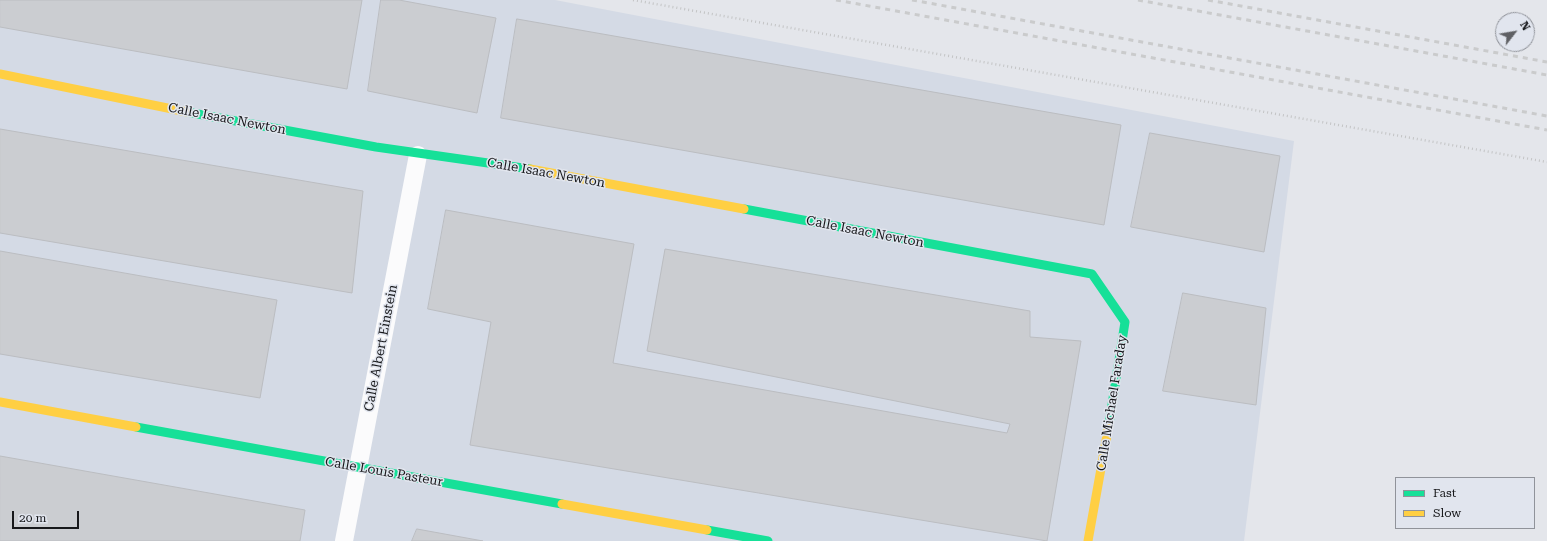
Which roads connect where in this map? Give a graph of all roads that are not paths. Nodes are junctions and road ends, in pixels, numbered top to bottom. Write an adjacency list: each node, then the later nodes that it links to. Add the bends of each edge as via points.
1 (0, 74): 2 (street, Calle Isaac Newton)
2 (418, 155): 3 (street, Calle Isaac Newton, via 502,164); 5 (street, Calle Albert Einstein)
3 (1092, 274): 8 (street, Calle Michael Faraday, via 1125,322)
4 (0, 402): 5 (street, Calle Louis Pasteur)
5 (357, 468): 6 (street, Calle Albert Einstein); 7 (street, Calle Louis Pasteur)
6 (344, 541)
7 (768, 541)
8 (1088, 541)

